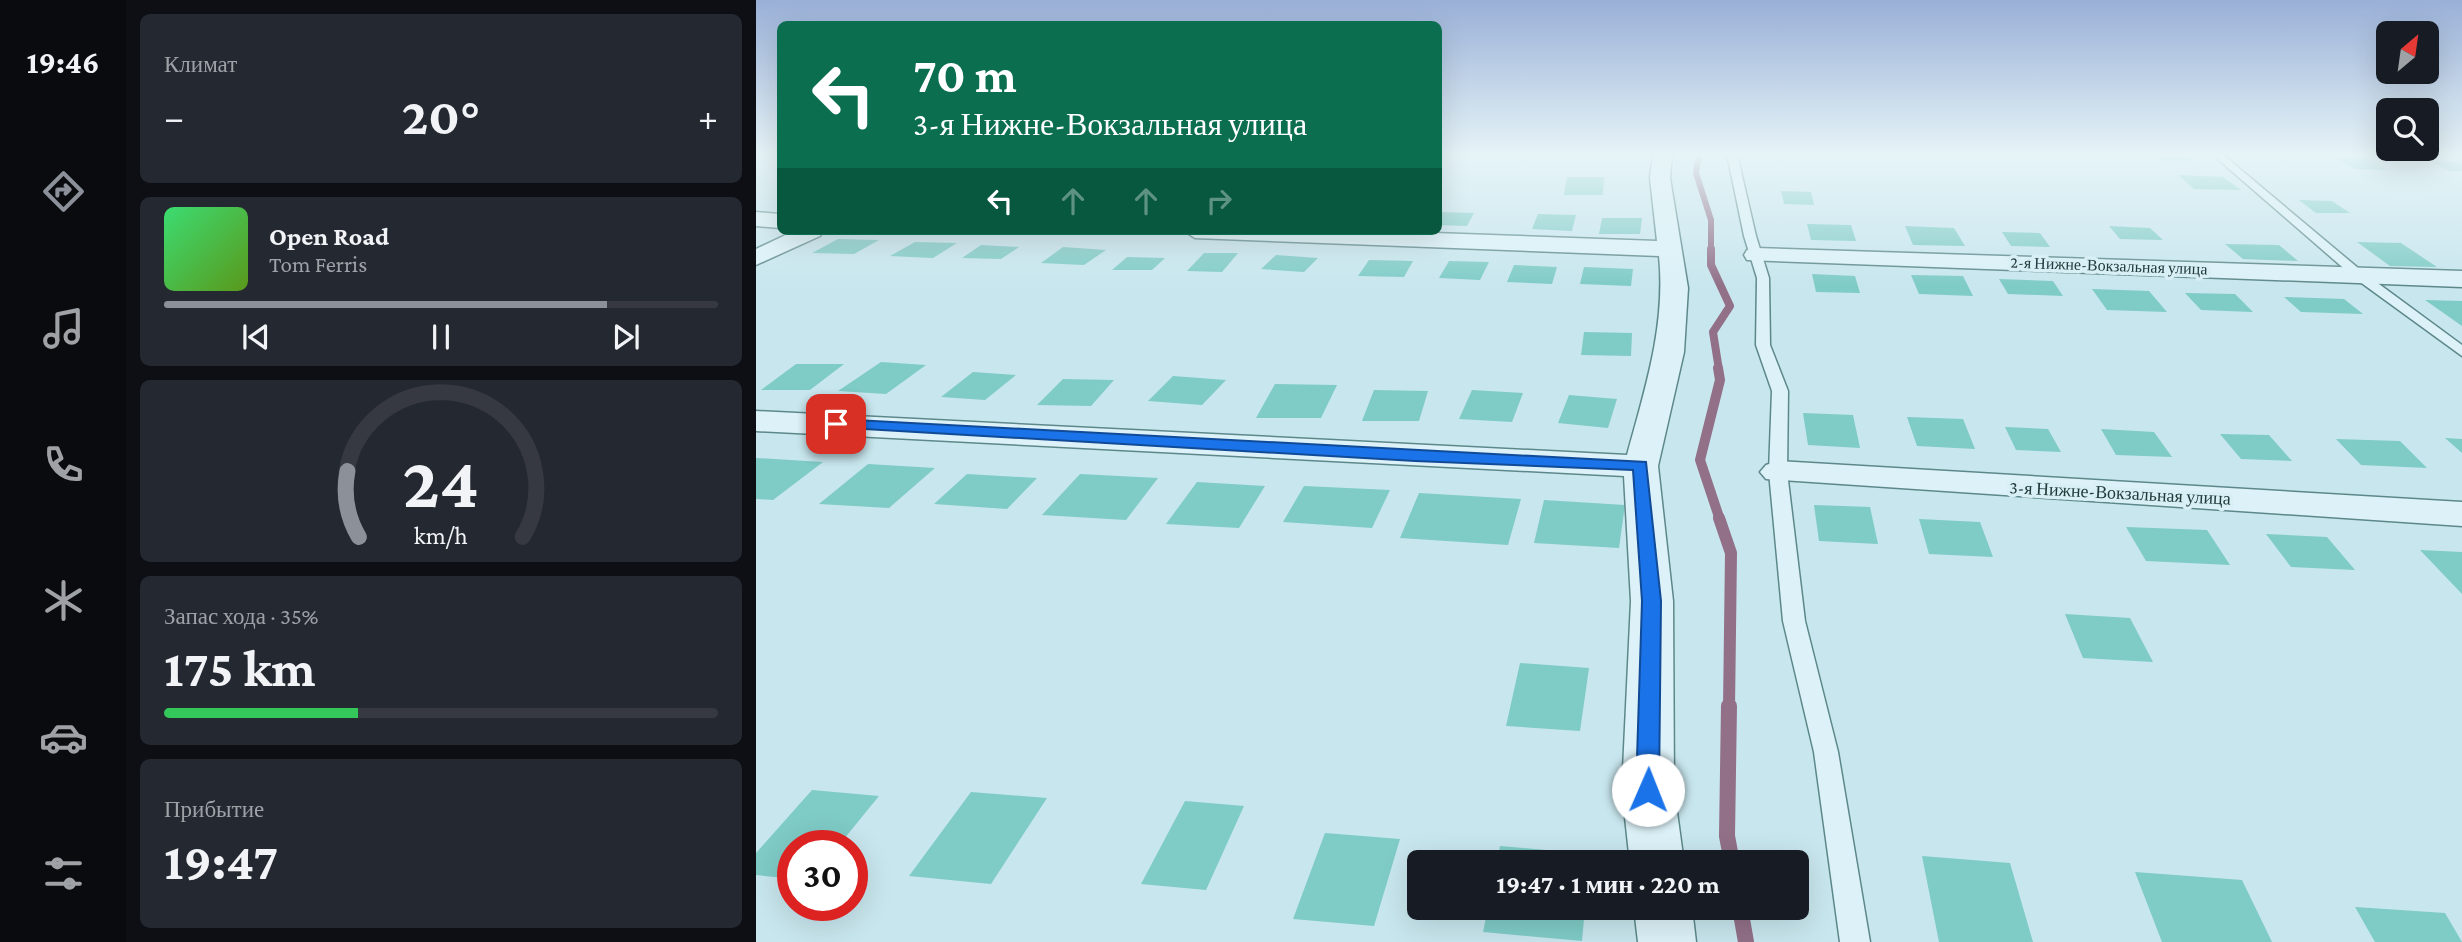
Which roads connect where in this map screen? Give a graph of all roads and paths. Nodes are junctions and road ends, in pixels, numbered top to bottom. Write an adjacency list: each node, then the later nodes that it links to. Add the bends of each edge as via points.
1 (1665, 198): 8 (street)
2 (1742, 198): 9 (lane)
3 (2268, 198): 11 (lane)
4 (756, 219): 5 (street)
5 (777, 221)
6 (804, 235): 10 (street)
7 (1300, 235): 8 (street)
8 (1668, 249): 15 (street, via 1675,288 1670,352)
9 (1756, 255): 11 (street, 2-я Нижне-Вокзальная улица); 16 (lane, via 1763,278 1763,345 1780,391)
10 (756, 258)
11 (2360, 275): 12 (street, 2-я Нижне-Вокзальная улица); 13 (lane)
12 (2462, 279)
13 (2462, 352)
14 (756, 421): 15 (street)
15 (1640, 466): 18 (street, via 1652,601 1648,790)
16 (1778, 472): 17 (street, 3-я Нижне-Вокзальная улица); 21 (lane, via 1794,621 1826,752)
17 (2462, 514)
18 (1655, 850)
19 (1664, 920): 20 (street)
20 (1667, 942)
21 (1856, 942)

